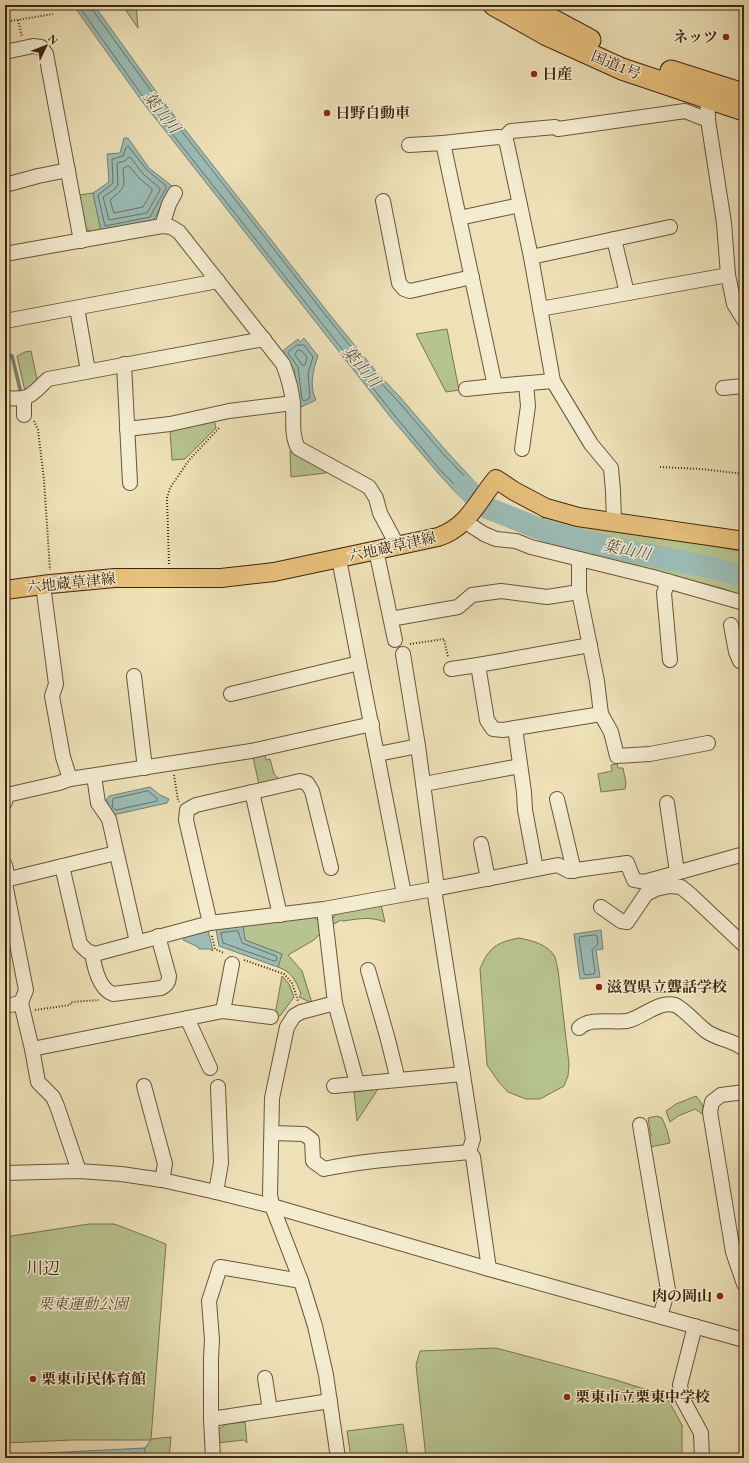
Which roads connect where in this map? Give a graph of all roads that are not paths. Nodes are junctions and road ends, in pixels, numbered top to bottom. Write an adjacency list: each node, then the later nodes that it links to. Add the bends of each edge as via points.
1 (494, 5): 4 (highway, 国道1号, via 547,35 622,69)
2 (525, 5): 4 (highway, 国道1号, via 579,35)
3 (5, 52): 11 (street, via 33,46 41,47 46,54)
4 (707, 90): 5 (highway, 国道1号); 6 (highway, 国道1号); 7 (street)
5 (744, 95)
6 (744, 110)
7 (708, 120): 8 (street, via 685,112 558,129 555,127 511,131); 23 (street, via 723,216)
8 (504, 138): 9 (street); 15 (street)
9 (443, 143): 10 (street); 16 (street)
10 (409, 145)
11 (68, 170): 12 (street); 20 (street)
12 (6, 182)
13 (175, 193): 17 (street)
14 (383, 201): 24 (street, via 399,283 404,289 410,291)
15 (520, 205): 16 (street); 22 (street)
16 (460, 218): 24 (street)
17 (162, 226): 20 (street); 25 (street, via 171,227 179,232)
18 (670, 227): 19 (street)
19 (614, 239): 22 (street); 26 (street)
20 (81, 241): 21 (street)
21 (5, 254)
22 (531, 257): 28 (street)
23 (728, 274): 26 (street); 29 (street, via 734,304)
24 (472, 277): 36 (street)
25 (218, 281): 27 (street); 31 (street)
26 (627, 293): 28 (street)
27 (77, 308): 30 (street); 33 (street)
28 (540, 309): 34 (street)
29 (744, 318)
30 (5, 321)
31 (264, 339): 32 (street); 42 (street, via 283,364 289,379)
32 (124, 364): 33 (street); 44 (street)
33 (88, 371): 41 (street, via 48,379 29,397)
34 (553, 381): 35 (street); 48 (street, via 591,444 610,468 614,491)
35 (526, 384): 36 (street); 45 (street, via 528,406)
36 (495, 386): 39 (street)
37 (744, 386): 38 (street)
38 (723, 388)
39 (466, 389)
40 (5, 398): 41 (street)
41 (24, 398): 43 (street)
42 (293, 403): 44 (street); 50 (street, via 294,442 298,448 369,487)
43 (24, 415)
44 (127, 429): 46 (street)
45 (522, 449)
46 (130, 483)
47 (468, 517): 48 (main road, 六地蔵草津線, via 496,479 546,508 578,517); 50 (main road, 六地蔵草津線, via 449,534); 52 (street, via 484,534 496,539 516,541)
48 (614, 521): 49 (main road, 六地蔵草津線)
49 (744, 541)
50 (397, 546): 51 (main road, 六地蔵草津線)
51 (376, 550): 53 (main road, 六地蔵草津線); 73 (street, via 401,646)
52 (579, 558): 54 (street); 57 (street)
53 (339, 559): 55 (main road, 六地蔵草津線, via 274,572 221,578 115,578); 64 (street)
54 (668, 581): 58 (street); 62 (street, via 664,593)
55 (46, 585): 56 (main road, 六地蔵草津線); 78 (street, via 56,684 52,696 63,758)
56 (7, 590)
57 (579, 592): 59 (street, via 547,597 501,591 472,595 458,606); 61 (street)
58 (744, 603)
59 (396, 618)
60 (731, 624): 63 (street, via 736,652 740,661)
61 (590, 645): 65 (street); 69 (street)
62 (670, 660)
63 (744, 661)
64 (359, 663): 68 (street); 70 (street)
65 (478, 665): 66 (street); 71 (street, via 487,720 493,729)
66 (450, 669)
67 (134, 676): 76 (street)
68 (231, 694)
69 (601, 714): 71 (street); 72 (street, via 611,732 617,756 650,754)
70 (372, 724): 74 (street); 76 (street, via 251,751)
71 (515, 728): 75 (street)
72 (708, 743)
73 (418, 746): 74 (street); 79 (street)
74 (378, 754): 97 (street)
75 (520, 766): 79 (street); 90 (street)
76 (145, 768): 77 (street)
77 (94, 776): 78 (street); 85 (street, via 98,803 109,819)
78 (70, 779): 81 (street)
79 (424, 784): 96 (street)
80 (252, 792): 89 (street, via 300,781 307,783 312,790); 100 (street); 101 (street, via 196,805 187,810 186,820)
81 (6, 794)
82 (557, 799): 91 (street)
83 (667, 803): 92 (street)
84 (481, 844): 94 (street)
85 (116, 853): 88 (street); 104 (street)
86 (744, 854): 92 (street)
87 (5, 865): 93 (street)
88 (62, 866): 93 (street); 106 (street, via 80,944)
89 (331, 868)
90 (536, 869): 91 (street, via 558,866); 94 (street)
91 (574, 871): 92 (street, via 627,863 634,880 644,882)
92 (677, 872)
93 (5, 879)
94 (488, 879): 96 (street)
95 (5, 883): 102 (street)
96 (435, 888): 97 (street); 119 (street)
97 (404, 894): 99 (street)
98 (601, 907): 105 (street, via 621,921 627,922 646,894 670,886 681,887)
99 (324, 909): 100 (street); 109 (street)
100 (280, 915): 101 (street)
101 (210, 923): 103 (street)
102 (10, 929): 111 (street, via 26,990)
103 (158, 936): 104 (street); 106 (street, via 169,976 169,982 162,988 113,994 108,992 94,965)
104 (137, 942): 106 (street, via 95,954)
105 (744, 945)
106 (92, 952)
107 (233, 959): 112 (street)
108 (368, 970): 120 (street)
109 (335, 1003): 121 (street); 127 (street, via 301,1012 294,1016 288,1027 272,1098)
110 (5, 1006): 111 (street)
111 (22, 1007): 117 (street)
112 (223, 1011): 113 (street); 114 (street)
113 (271, 1017)
114 (187, 1018): 117 (street); 118 (street)
115 (579, 1028): 116 (street, via 591,1022 626,1021 658,1007 676,1005 706,1031 716,1037 733,1041)
116 (744, 1049)
117 (32, 1050): 129 (street, via 38,1082 53,1097)
118 (210, 1068)
119 (463, 1074): 120 (street); 128 (street, via 473,1139)
120 (398, 1080): 121 (street)
121 (357, 1084): 124 (street)
122 (144, 1086): 131 (street, via 164,1164)
123 (218, 1086): 132 (street, via 221,1164)
124 (334, 1086)
125 (744, 1092): 136 (street, via 721,1095 712,1102 710,1112 733,1252)
126 (640, 1125): 137 (street, via 668,1290)
127 (272, 1133): 128 (street, via 304,1134 312,1140 313,1161 324,1169); 133 (street)
128 (469, 1152): 134 (street, via 473,1157)
129 (79, 1171): 130 (street); 131 (street)
130 (5, 1173)
131 (162, 1180): 132 (street)
132 (216, 1192): 133 (street)
133 (272, 1206): 134 (street); 135 (street)
134 (489, 1270): 137 (street)
135 (301, 1282): 141 (street, via 315,1326); 143 (street, via 220,1267 209,1300 212,1340)
136 (744, 1284)
137 (660, 1316): 138 (street)
138 (695, 1326): 139 (street); 146 (street, via 680,1385 682,1398 701,1433)
139 (744, 1340)
140 (265, 1378): 142 (street)
141 (330, 1401): 142 (street); 145 (street)
142 (270, 1410): 143 (street)
143 (211, 1419): 144 (street)
144 (213, 1458)
145 (338, 1458)
146 (702, 1458)

